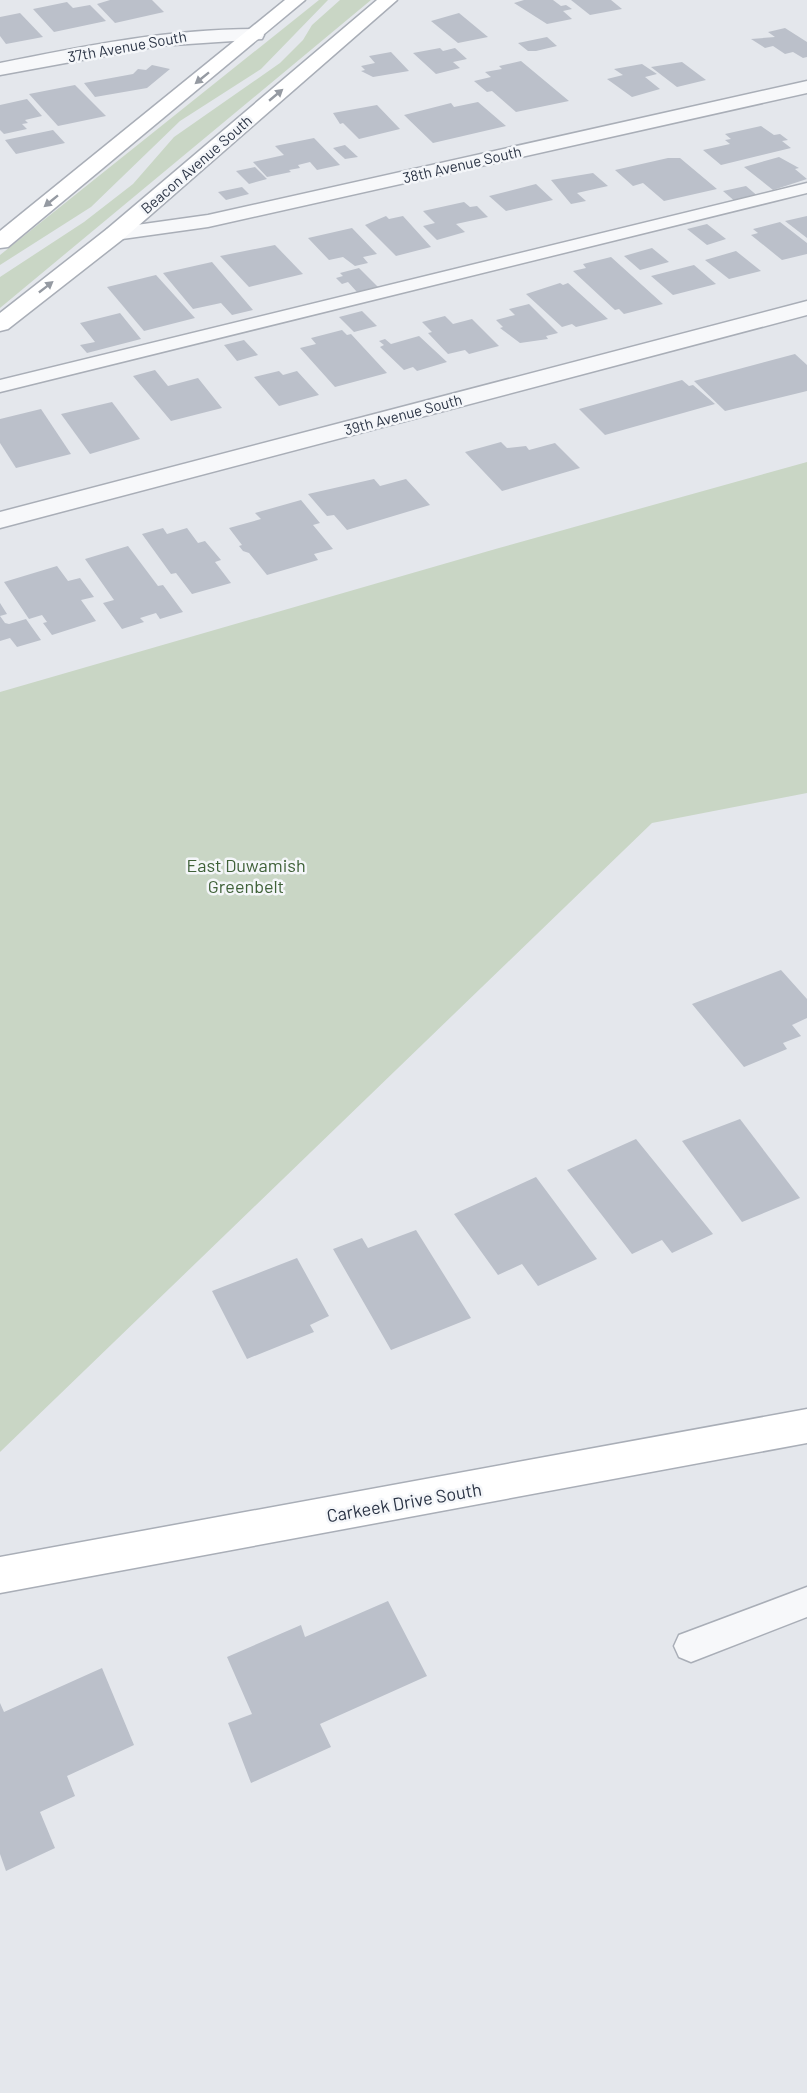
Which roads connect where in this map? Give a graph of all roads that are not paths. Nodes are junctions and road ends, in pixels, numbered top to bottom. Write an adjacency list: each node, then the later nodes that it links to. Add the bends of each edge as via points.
1 (296, 0): 3 (main road)
2 (388, 0): 8 (main road, Beacon Avenue South, one-way to 2)
3 (255, 35): 4 (street, 37th Avenue South, via 203,34 153,39); 9 (main road, one-way to 9)
4 (0, 69)
5 (798, 89): 6 (street); 8 (street, 38th Avenue South, via 208,221)
6 (807, 104)
7 (807, 188): 12 (lane)
8 (115, 234): 11 (main road, Beacon Avenue South, one-way to 8)
9 (0, 242)
10 (807, 308): 13 (street, 39th Avenue South)
11 (0, 324)
12 (0, 386)
13 (0, 520)
14 (807, 1426): 15 (main road, Carkeek Drive South)
15 (0, 1575)
16 (807, 1602): 17 (lane)
17 (691, 1646)

